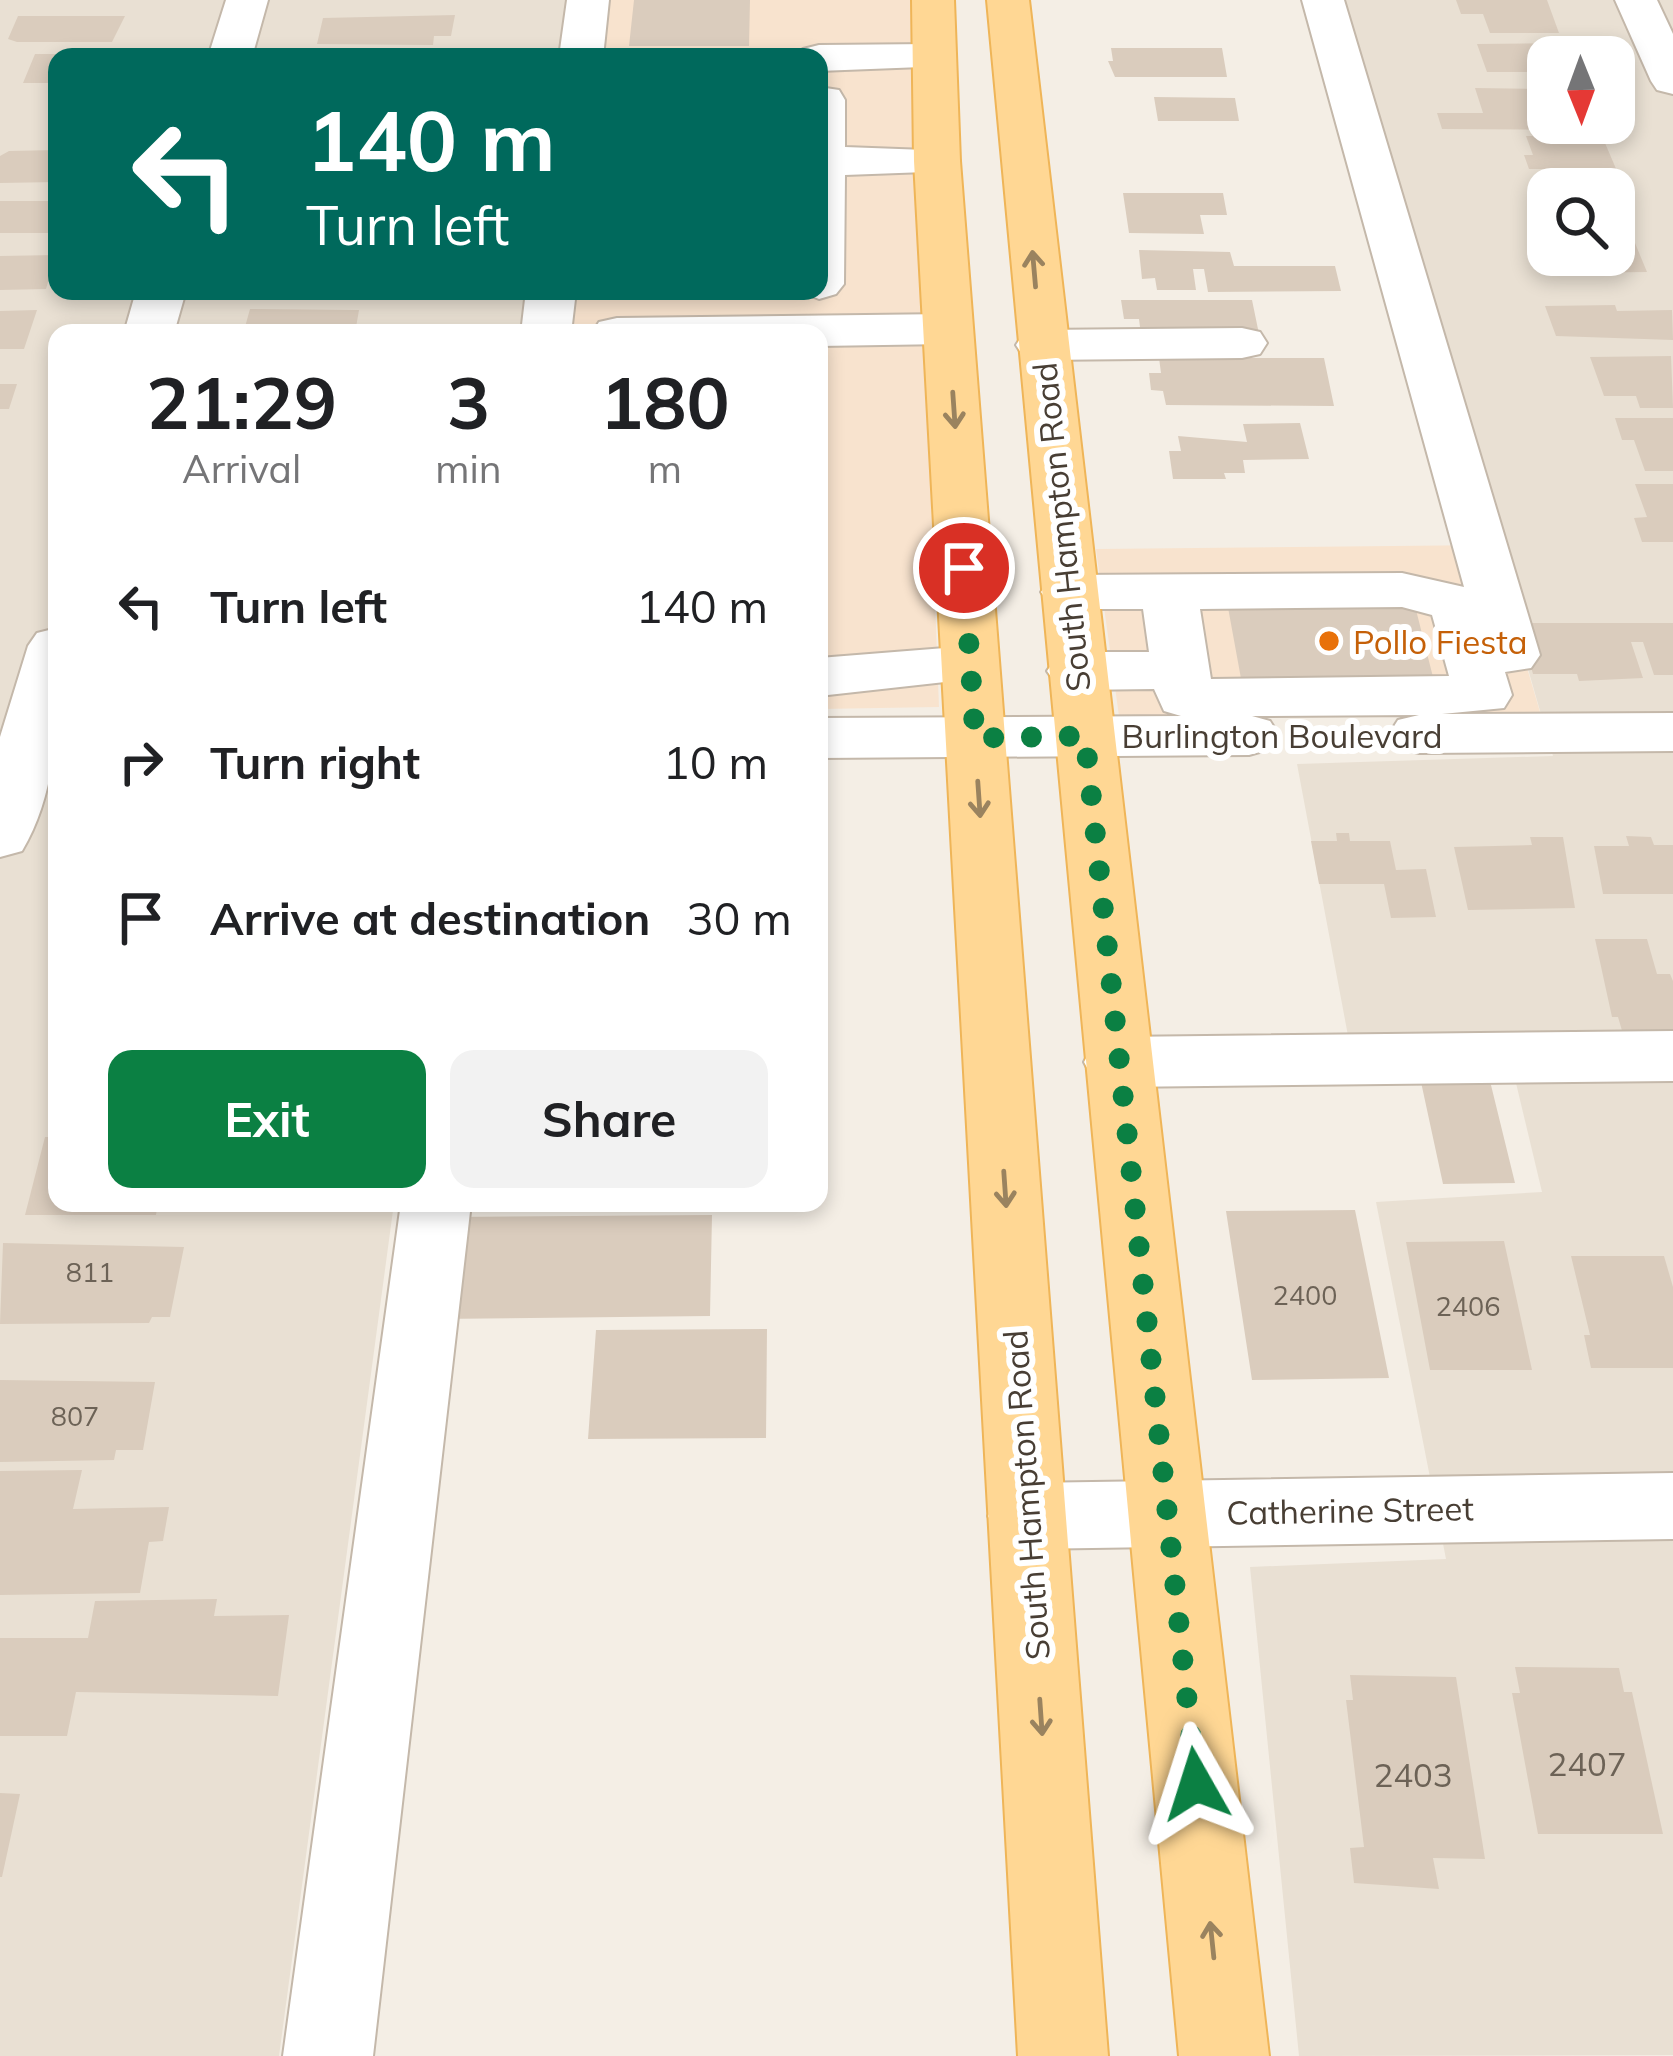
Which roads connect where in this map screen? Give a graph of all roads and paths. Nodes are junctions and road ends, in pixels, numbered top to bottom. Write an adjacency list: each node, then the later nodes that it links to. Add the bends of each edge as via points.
1 (247, 0): 7 (street)
2 (588, 0): 8 (street)
3 (1008, 0): 18 (main road, South Hampton Road, one-way to 3)
4 (1322, 0): 26 (street)
5 (1636, 0): 9 (street)
6 (932, 28): 10 (main road, South Hampton Road); 11 (street)
7 (233, 48)
8 (582, 48)
9 (1673, 82)
10 (937, 161): 12 (street); 16 (main road, South Hampton Road)
11 (828, 174)
12 (828, 183)
13 (828, 194): 16 (street)
14 (662, 300): 15 (street)
15 (629, 324)
16 (948, 329): 21 (main road, South Hampton Road, one-way to 21)
17 (1242, 343): 18 (street)
18 (1041, 345): 20 (main road, South Hampton Road)
19 (1169, 591): 20 (street); 22 (street); 26 (street, via 1402,590 1457,603)
20 (1069, 592): 23 (main road, South Hampton Road)
21 (970, 664): 24 (street); 30 (main road, South Hampton Road)
22 (1181, 670): 23 (street); 26 (street, via 1185,698)
23 (1076, 671): 28 (main road, South Hampton Road)
24 (828, 676)
25 (48, 677): 31 (street)
26 (1490, 711): 27 (street, Burlington Boulevard); 28 (street, Burlington Boulevard)
27 (1673, 732)
28 (1085, 736): 30 (street, Burlington Boulevard); 34 (main road, South Hampton Road)
29 (828, 738): 30 (street, Burlington Boulevard)
30 (975, 738): 38 (main road, South Hampton Road, one-way to 38)
31 (28, 747): 32 (street)
32 (0, 836)
33 (1673, 1056): 34 (street)
34 (1117, 1062): 37 (main road, South Hampton Road)
35 (435, 1212): 39 (street)
36 (1673, 1506): 37 (street, Catherine Street)
37 (1168, 1512): 38 (street, Catherine Street); 41 (main road, South Hampton Road, one-way to 37)
38 (1027, 1516): 40 (main road, South Hampton Road, one-way to 40)
39 (328, 2056)
40 (1063, 2056)
41 (1223, 2056)

